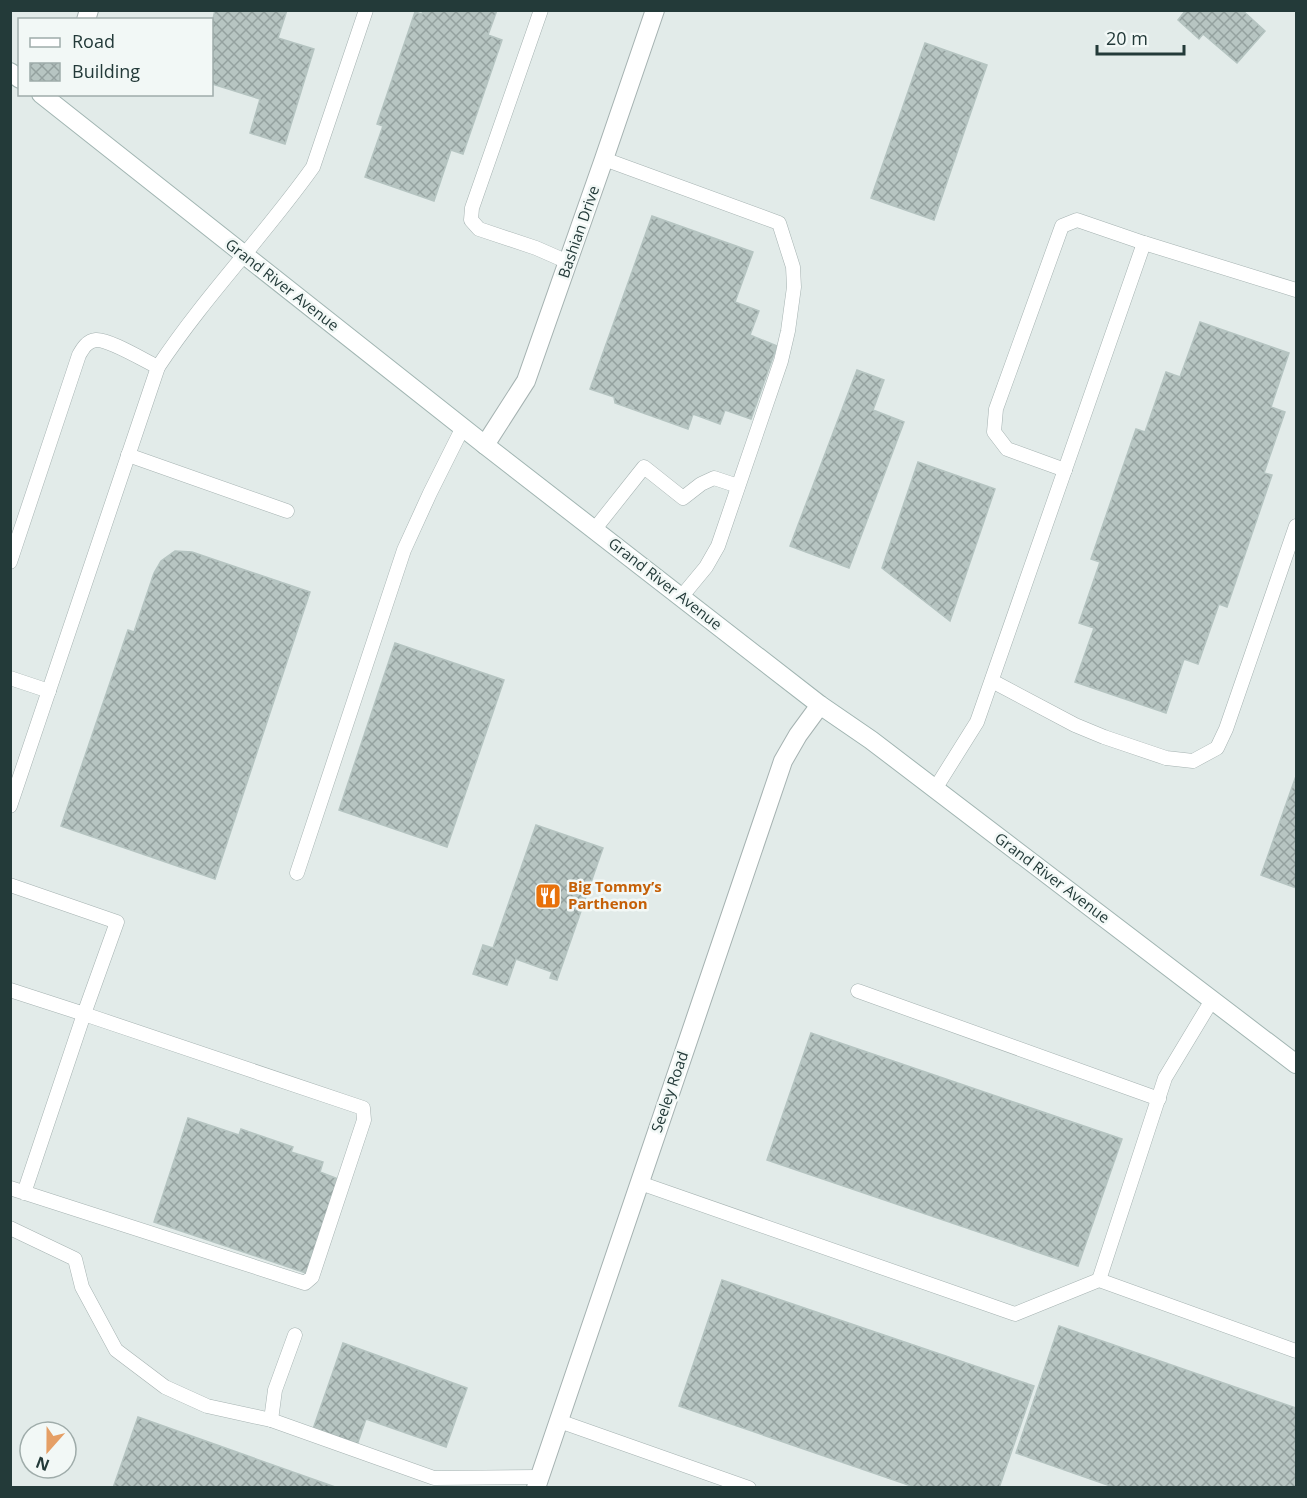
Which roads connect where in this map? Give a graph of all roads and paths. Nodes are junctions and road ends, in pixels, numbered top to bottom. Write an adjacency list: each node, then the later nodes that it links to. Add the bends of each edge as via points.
1 (366, 10): 7 (lane, via 314,167)
2 (541, 10): 8 (lane, via 471,220 479,229)
3 (655, 10): 5 (main road, Bashian Drive)
4 (58, 100): 7 (main road, Grand River Avenue)
5 (604, 159): 8 (main road, Bashian Drive); 15 (lane, via 779,223 793,267 792,307 781,361)
6 (1144, 243): 9 (lane); 14 (lane); 14 (lane, via 1077,220 1062,226 996,409 994,432 1007,449)
7 (243, 254): 10 (lane); 11 (main road, Grand River Avenue)
8 (568, 262): 12 (main road, Bashian Drive, via 526,381)
9 (1296, 290)
10 (159, 368): 13 (lane); 19 (lane, via 109,342 89,342 83,348)
11 (463, 427): 12 (main road, Grand River Avenue); 27 (lane, via 404,550)
12 (485, 445): 18 (main road, Grand River Avenue)
13 (128, 455): 16 (lane); 23 (lane)
14 (1065, 470): 22 (lane)
15 (738, 486): 18 (lane, via 714,478 683,498 644,467); 20 (lane, via 718,546)
16 (287, 511)
17 (1296, 526): 22 (lane, via 1226,729 1216,748 1193,761 1166,758 1104,737)
18 (594, 530): 20 (main road, Grand River Avenue)
19 (10, 562)
20 (682, 596): 24 (main road, Grand River Avenue)
21 (10, 678): 23 (lane)
22 (992, 681): 25 (lane, via 978,722)
23 (50, 691): 26 (lane)
24 (820, 705): 25 (main road, Grand River Avenue); 35 (main road, Seeley Road, via 783,761)
25 (935, 789): 31 (main road, Grand River Avenue)
26 (10, 806)
27 (297, 873)
28 (10, 885): 32 (lane, via 117,922)
29 (10, 990): 32 (lane)
30 (858, 990): 34 (lane)
31 (1212, 1000): 33 (main road, Grand River Avenue); 34 (lane, via 1165,1078)
32 (84, 1014): 37 (lane); 37 (lane, via 363,1108 364,1120 312,1277 305,1283)
33 (1296, 1064)
34 (1158, 1099): 39 (lane)
35 (640, 1183): 39 (lane, via 1015,1314); 43 (main road, Seeley Road)
36 (10, 1188): 37 (lane)
37 (24, 1193)
38 (10, 1228): 42 (lane, via 75,1259 82,1287 116,1350 165,1387 207,1406)
39 (1099, 1280): 41 (lane)
40 (295, 1335): 42 (lane, via 275,1390)
41 (1296, 1351)
42 (271, 1420): 44 (lane, via 434,1478)
43 (559, 1421): 44 (main road, Seeley Road); 45 (lane)
44 (538, 1482)
45 (749, 1488)

